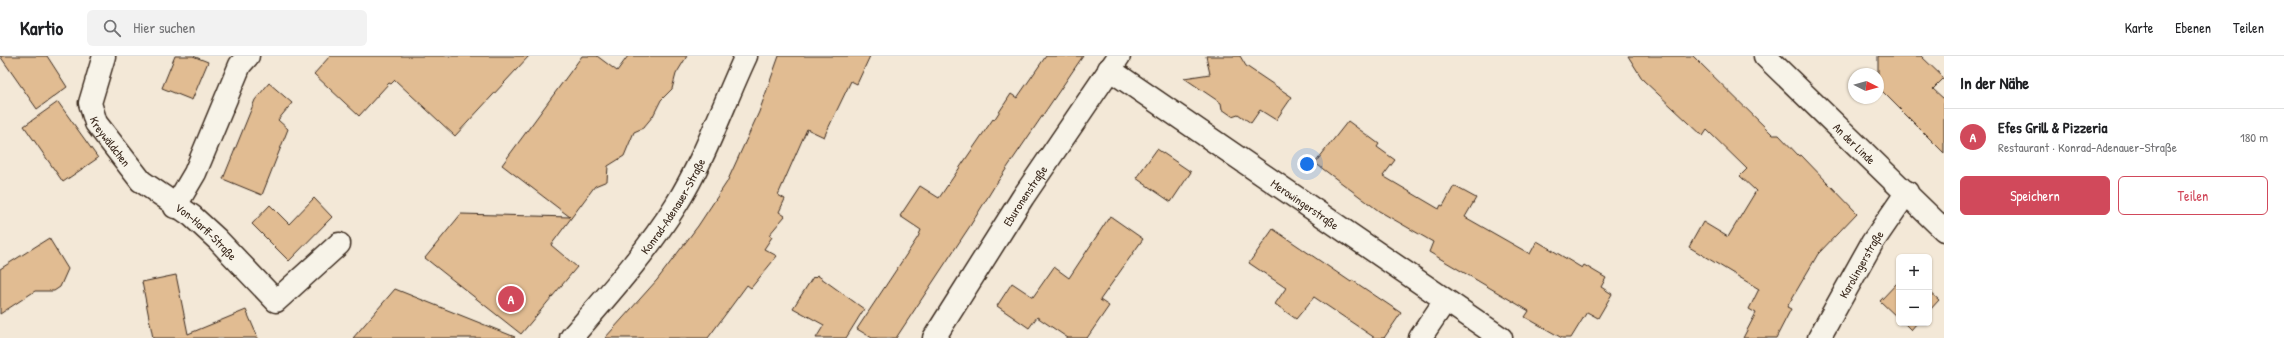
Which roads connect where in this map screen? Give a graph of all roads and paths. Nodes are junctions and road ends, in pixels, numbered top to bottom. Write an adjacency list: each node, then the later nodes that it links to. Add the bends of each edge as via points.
1 (104, 56): 7 (street, Kreywäldchen, via 90,103 96,122 140,182)
2 (248, 56): 7 (street, Von-Harff-Straße, via 240,65 195,173)
3 (1765, 56): 6 (street, An der Linde)
4 (740, 59): 11 (street, Konrad-Adenauer-Straße, via 713,129 676,204 629,272)
5 (1114, 62): 10 (street, Merowingerstraße); 12 (street, Eburonenstraße, via 1015,209)
6 (1907, 192): 8 (street, An der Linde); 15 (street, Karolingerstraße, via 1872,243)
7 (175, 207): 9 (street, Von-Harff-Straße, via 192,216 217,239 276,301)
8 (1944, 230)
9 (339, 244)
10 (1445, 301): 13 (street); 14 (street, Merowingerstraße)
11 (571, 338)
12 (934, 338)
13 (1420, 338)
14 (1501, 338)
15 (1819, 338)

